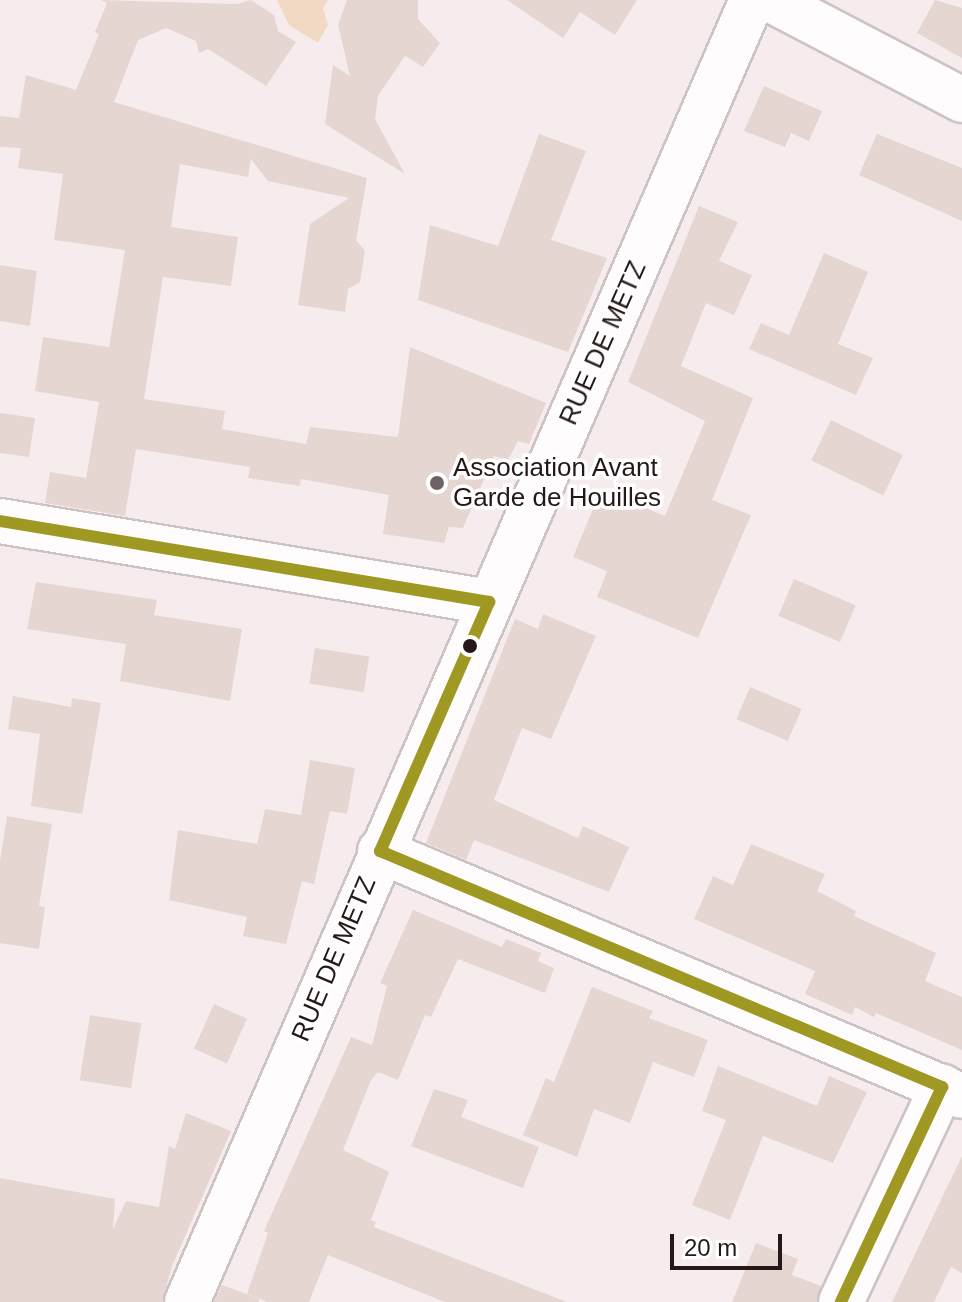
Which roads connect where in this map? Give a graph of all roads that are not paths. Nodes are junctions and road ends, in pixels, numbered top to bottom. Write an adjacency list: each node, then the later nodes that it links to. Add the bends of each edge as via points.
1 (752, 0): 5 (street, RUE DE METZ)
2 (771, 0): 3 (street)
3 (962, 100)
4 (2, 530): 5 (street)
5 (489, 602): 6 (street, RUE DE METZ)
6 (380, 851): 7 (street); 8 (street, RUE DE METZ)
7 (952, 1092): 9 (street)
8 (187, 1302)
9 (841, 1302)

